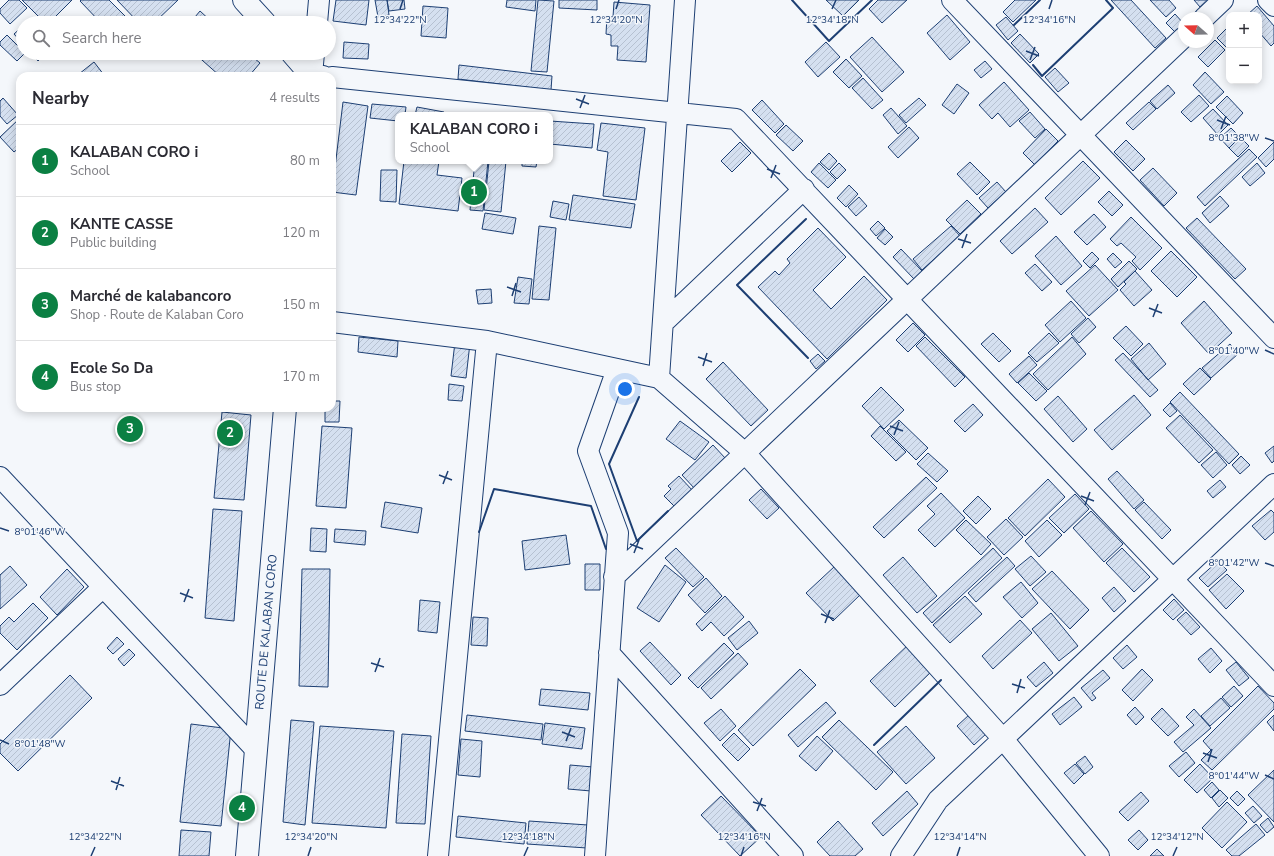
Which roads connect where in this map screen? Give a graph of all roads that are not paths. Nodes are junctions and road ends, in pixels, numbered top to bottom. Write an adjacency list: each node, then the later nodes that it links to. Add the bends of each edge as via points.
1 (244, 0): 9 (main road)
2 (319, 0): 10 (street)
3 (685, 0): 17 (street)
4 (952, 0): 18 (street)
5 (1223, 0): 8 (street)
6 (1268, 0): 7 (street)
7 (1274, 6)
8 (1210, 12)
9 (259, 16)
10 (318, 16)
11 (1178, 43): 18 (street)
12 (301, 60): 14 (main road)
13 (316, 60): 15 (street)
14 (315, 72)
15 (319, 72)
16 (336, 78): 17 (street)
17 (677, 112): 19 (street, via 736,119); 22 (street)
18 (1081, 135): 20 (street); 23 (street)
19 (804, 189): 20 (street); 22 (street)
20 (908, 299): 28 (street); 32 (street)
21 (336, 322): 24 (street)
22 (663, 323): 26 (street)
23 (1274, 338)
24 (486, 341): 25 (street); 40 (street)
25 (617, 369): 26 (street); 31 (street, via 588,451 618,533)
26 (659, 378): 28 (street)
27 (284, 412): 38 (main road, ROUTE DE KALABAN CORO)
28 (745, 453): 31 (street); 37 (street)
29 (0, 477): 33 (street)
30 (1274, 484): 32 (street)
31 (614, 577): 34 (street)
32 (1173, 579): 36 (street); 37 (street)
33 (103, 587): 35 (street); 38 (street)
34 (609, 653): 41 (street); 42 (street)
35 (0, 685)
36 (1274, 686)
37 (1003, 739): 43 (street, via 938,800); 44 (street)
38 (256, 750): 39 (main road, ROUTE DE KALABAN CORO)
39 (247, 856)
40 (438, 856)
41 (595, 856)
42 (793, 856)
43 (901, 856)
44 (1099, 856)

